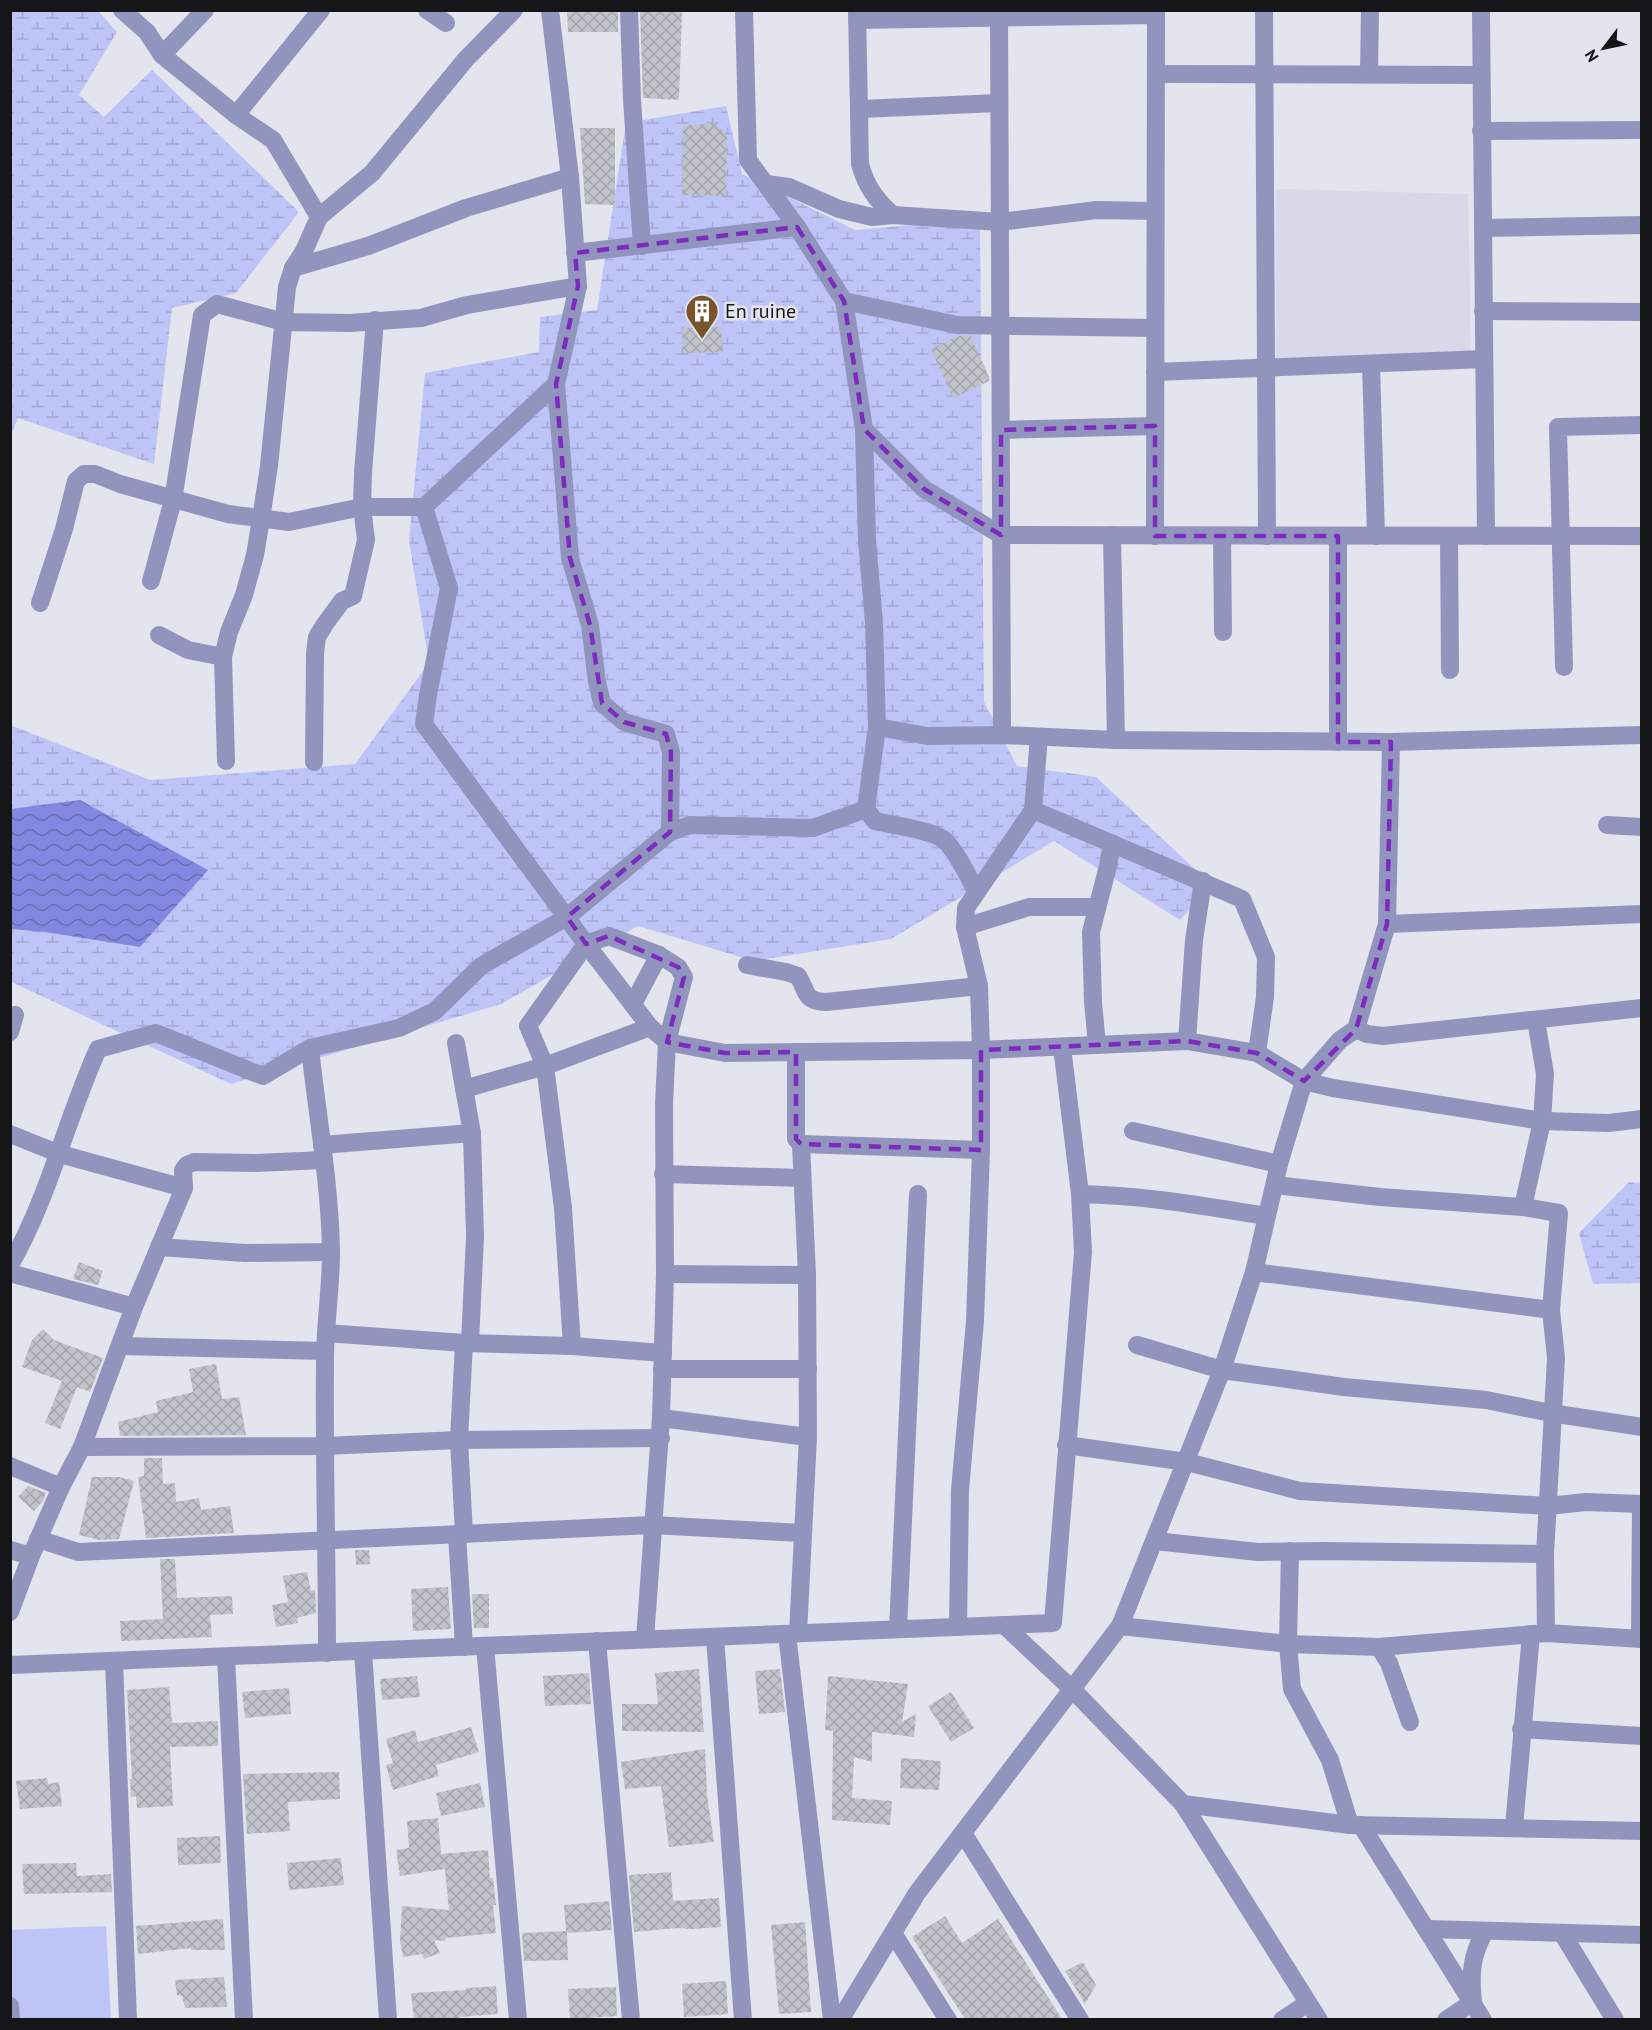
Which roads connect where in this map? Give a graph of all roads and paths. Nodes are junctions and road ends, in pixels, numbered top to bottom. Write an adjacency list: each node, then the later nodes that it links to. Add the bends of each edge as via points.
1 (122, 10): 16 (street, via 147,32)
2 (205, 10): 16 (street)
3 (321, 10): 23 (street)
4 (427, 10): 15 (street)
5 (514, 10): 30 (street, via 466,59 372,173)
6 (550, 10): 26 (street)
7 (629, 10): 35 (street)
8 (744, 10): 27 (street, via 748,160)
9 (1264, 10): 17 (street)
10 (1370, 10): 18 (street)
11 (1480, 10): 20 (street)
12 (1156, 13): 13 (street); 19 (street)
13 (999, 14): 14 (street); 21 (street)
14 (857, 15): 22 (street)
15 (446, 23)
16 (162, 55): 23 (street)
17 (1264, 73): 18 (street); 19 (street); 48 (street)
18 (1369, 73): 20 (street)
19 (1156, 74): 28 (street)
20 (1481, 75): 25 (street)
21 (999, 103): 22 (street); 31 (street)
22 (860, 109): 29 (street, via 860,164 865,181)
23 (236, 115): 30 (street, via 273,140)
24 (1641, 130): 25 (street)
25 (1482, 131): 34 (street)
26 (570, 177): 36 (street); 37 (street, via 466,208 368,246)
27 (766, 184): 29 (street, via 789,187 853,214); 33 (street)
28 (1155, 211): 31 (street, via 1097,210); 45 (street)
29 (892, 215): 31 (street)
30 (319, 218): 37 (street)
31 (1000, 222): 44 (street)
32 (1641, 225): 34 (street)
33 (797, 227): 35 (street); 39 (street)
34 (1483, 228): 40 (street)
35 (642, 246): 36 (street)
36 (576, 253): 38 (street)
37 (294, 268): 43 (street, via 287,286)
38 (578, 286): 42 (street, via 467,305 421,318); 50 (street)
39 (844, 301): 44 (street, via 957,326); 53 (street)
40 (1483, 311): 41 (street); 46 (street)
41 (1641, 312)
42 (375, 320): 43 (street); 56 (street)
43 (284, 322): 55 (street, via 217,304 202,315); 58 (street)
44 (1000, 326): 45 (street); 54 (street)
45 (1155, 328): 49 (street)
46 (1484, 359): 47 (street); 67 (street)
47 (1371, 364): 48 (street); 65 (street)
48 (1266, 368): 49 (street); 63 (street)
49 (1155, 372): 52 (street)
50 (556, 384): 57 (street); 90 (street, via 570,558 590,625 602,703 624,722 666,734 671,752)
51 (1641, 425): 68 (street, via 1558,427)
52 (1155, 426): 54 (street); 61 (street)
53 (864, 429): 59 (street, via 924,489); 77 (street)
54 (1001, 430): 59 (street)
55 (173, 500): 58 (street); 70 (street); 71 (street, via 95,474 80,477)
56 (362, 507): 57 (street); 58 (street, via 289,522); 85 (street, via 366,540 353,596 342,601 317,636)
57 (424, 507): 96 (street, via 449,588 424,724)
58 (261, 519): 74 (street, via 244,595)
59 (1002, 535): 60 (street); 78 (street)
60 (1112, 536): 61 (street); 81 (street)
61 (1155, 536): 62 (street)
62 (1222, 536): 63 (street); 72 (street)
63 (1267, 536): 64 (street)
64 (1338, 536): 65 (street); 82 (street)
65 (1376, 536): 66 (street)
66 (1449, 536): 67 (street); 76 (street)
67 (1486, 536): 68 (street)
68 (1561, 536): 69 (street); 75 (street)
69 (1641, 536)
70 (151, 581)
71 (40, 603)
72 (1223, 632)
73 (159, 635): 74 (street, via 188,650)
74 (223, 657): 84 (street)
75 (1564, 667)
76 (1450, 670)
77 (877, 727): 78 (street, via 927,736); 86 (street)
78 (1002, 735): 80 (street)
79 (1641, 735): 83 (street)
80 (1040, 737): 81 (street); 87 (street)
81 (1116, 740): 82 (street)
82 (1338, 741): 83 (street)
83 (1392, 742): 97 (street)
84 (226, 760)
85 (314, 762)
86 (866, 809): 90 (street, via 813,828 690,825); 93 (street, via 875,821 944,839)
87 (1033, 810): 91 (street); 93 (street)
88 (1607, 825): 89 (street)
89 (1641, 827)
90 (670, 832): 96 (street)
91 (1112, 843): 92 (street); 94 (street)
92 (1203, 881): 108 (street, via 1194,940); 116 (street, via 1242,899 1266,957)
93 (976, 891): 98 (street, via 966,908)
94 (1097, 907): 98 (street, via 1029,907); 111 (street, via 1090,932)
95 (1641, 914): 97 (street)
96 (567, 917): 99 (street); 113 (street, via 481,966 435,1011 399,1028)
97 (1387, 924): 107 (street)
98 (965, 927): 102 (street)
99 (586, 944): 100 (street, via 609,936); 103 (street); 117 (street, via 528,1026)
100 (659, 955): 103 (street); 109 (street, via 678,967 684,977)
101 (747, 965): 102 (street, via 798,976 813,1001)
102 (979, 986): 114 (street)
103 (633, 1004): 106 (street)
104 (1641, 1008): 105 (street)
105 (1536, 1020): 107 (street, via 1383,1036); 121 (street, via 1545,1074)
106 (650, 1027): 109 (street); 117 (street)
107 (1356, 1029): 118 (street, via 1340,1040)
108 (1187, 1041): 111 (street); 116 (street)
109 (667, 1042): 115 (street, via 725,1053); 130 (street)
110 (456, 1043): 119 (street)
111 (1097, 1045): 112 (street)
112 (1062, 1047): 114 (street); 135 (street)
113 (310, 1048): 127 (street); 128 (street, via 263,1076 156,1033 98,1049 79,1091)
114 (981, 1050): 115 (street); 126 (street)
115 (796, 1052): 125 (street, via 796,1139)
116 (1257, 1053): 118 (street)
117 (545, 1066): 119 (street); 151 (street, via 563,1208)
118 (1305, 1081): 121 (street); 129 (street)
119 (464, 1089): 123 (street)
120 (1641, 1119): 121 (street, via 1609,1123)
121 (1542, 1121): 136 (street)
122 (1132, 1131): 129 (street)
123 (472, 1132): 127 (street); 148 (street, via 475,1237)
124 (10, 1134): 128 (street)
125 (801, 1144): 126 (street); 131 (street)
126 (981, 1149): 181 (street, via 975,1321 960,1490)
127 (323, 1152): 133 (street, via 256,1163 194,1162 183,1170); 139 (street)
128 (60, 1154): 133 (street); 140 (street)
129 (1279, 1164): 132 (street)
130 (663, 1174): 131 (street); 143 (street)
131 (802, 1178): 144 (street)
132 (1275, 1185): 136 (street); 137 (street)
133 (184, 1188): 138 (street)
134 (918, 1194): 182 (street)
135 (1080, 1194): 137 (street, via 1187,1203); 161 (street, via 1083,1252)
136 (1523, 1207): 146 (street, via 1559,1213)
137 (1266, 1216): 141 (street)
138 (159, 1247): 139 (street, via 245,1253); 145 (street)
139 (331, 1252): 147 (street)
140 (10, 1265)
141 (1254, 1272): 146 (street); 154 (street)
142 (10, 1273): 145 (street)
143 (665, 1274): 144 (street); 152 (street)
144 (807, 1275): 153 (street)
145 (134, 1306): 150 (street)
146 (1551, 1310): 155 (street, via 1556,1358)
147 (326, 1342): 148 (street); 150 (street); 162 (street)
148 (467, 1343): 151 (street); 160 (street)
149 (1137, 1345): 154 (street)
150 (120, 1346): 163 (street)
151 (572, 1346): 152 (street)
152 (663, 1361): 153 (street); 156 (street)
153 (808, 1369): 158 (street)
154 (1222, 1370): 155 (street, via 1344,1387 1486,1400); 164 (street)
155 (1551, 1413): 157 (street); 168 (street)
156 (662, 1418): 158 (street); 159 (street)
157 (1641, 1427)
158 (808, 1437): 170 (street)
159 (661, 1438): 160 (street); 169 (street)
160 (459, 1440): 162 (street); 171 (street)
161 (1066, 1445): 164 (street); 179 (street, via 1053,1623)
162 (324, 1446): 163 (street); 172 (street)
163 (82, 1447): 166 (street)
164 (1187, 1462): 168 (street, via 1300,1491); 173 (street)
165 (10, 1466): 166 (street)
166 (61, 1487): 174 (street)
167 (1641, 1504): 168 (street, via 1586,1502); 186 (street)
168 (1548, 1506): 177 (street)
169 (652, 1525): 170 (street); 171 (street); 187 (street)
170 (802, 1533): 184 (street)
171 (460, 1534): 172 (street); 191 (street)
172 (327, 1541): 174 (street, via 78,1552); 194 (street)
173 (1155, 1541): 176 (street, via 1258,1552); 180 (street)
174 (35, 1547): 175 (street); 178 (street)
175 (10, 1550)
176 (1290, 1551): 177 (street); 189 (street)
177 (1545, 1554): 183 (street)
178 (10, 1612)
179 (1004, 1625): 181 (street); 198 (street)
180 (1120, 1626): 189 (street); 198 (street)
181 (958, 1627): 182 (street)
182 (898, 1629): 184 (street)
183 (1538, 1633): 186 (street); 192 (street); 200 (street)
184 (793, 1634): 185 (street); 222 (street)
185 (715, 1637): 187 (street); 221 (street)
186 (1641, 1639)
187 (645, 1640): 188 (street)
188 (597, 1641): 190 (street); 220 (street)
189 (1288, 1644): 192 (street); 203 (street, via 1292,1689 1330,1760)
190 (485, 1646): 191 (street); 219 (street)
191 (464, 1647): 193 (street)
192 (1379, 1647): 199 (street, via 1389,1663)
193 (363, 1651): 194 (street); 218 (street)
194 (327, 1653): 195 (street)
195 (226, 1657): 196 (street); 217 (street)
196 (114, 1661): 197 (street); 216 (street)
197 (10, 1665)
198 (1073, 1690): 202 (street); 206 (street)
199 (1410, 1722)
200 (1521, 1729): 201 (street); 204 (street)
201 (1641, 1736)
202 (1183, 1804): 203 (street); 213 (street)
203 (1356, 1825): 204 (street); 207 (street)
204 (1514, 1827): 205 (street)
205 (1641, 1831)
206 (963, 1833): 209 (street, via 917,1893); 225 (street)
207 (1426, 1929): 208 (street); 212 (street)
208 (1485, 1931): 210 (street); 212 (street, via 1473,1959)
209 (893, 1933): 223 (street); 224 (street)
210 (1562, 1933): 211 (street); 230 (street)
211 (1641, 1935)
212 (1473, 2002): 228 (street); 229 (street)
213 (1308, 2003): 226 (street); 227 (street)
214 (10, 2006): 215 (street)
215 (11, 2019)
216 (128, 2019)
217 (244, 2019)
218 (388, 2019)
219 (518, 2019)
220 (631, 2019)
221 (742, 2019)
222 (832, 2019)
223 (840, 2019)
224 (948, 2019)
225 (1080, 2019)
226 (1282, 2019)
227 (1318, 2019)
228 (1446, 2019)
229 (1484, 2019)
230 (1615, 2019)

